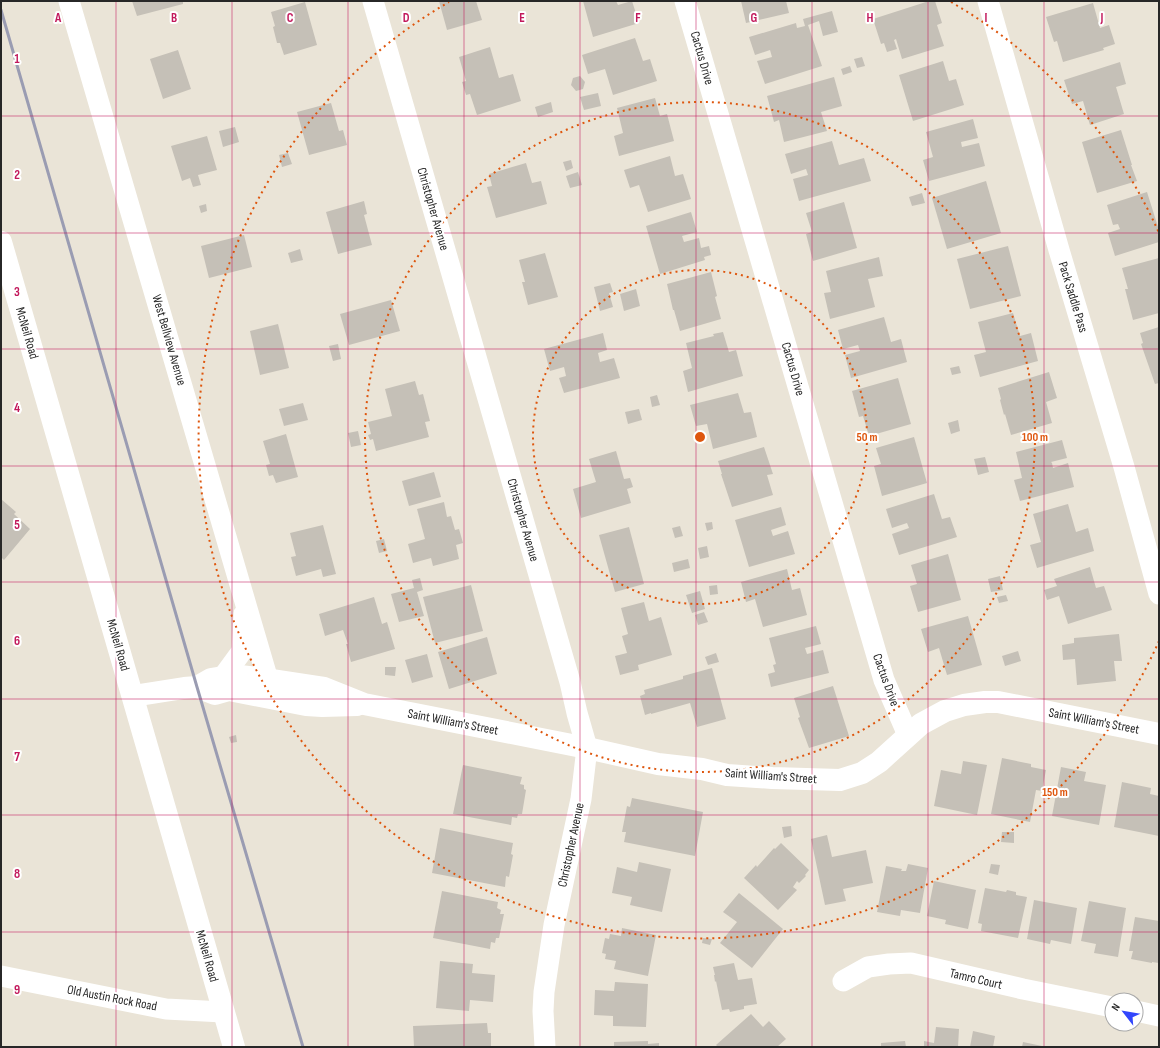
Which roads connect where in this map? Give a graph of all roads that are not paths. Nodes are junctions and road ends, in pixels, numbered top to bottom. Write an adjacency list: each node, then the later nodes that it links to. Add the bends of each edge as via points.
1 (69, 1): 7 (street, West Bellview Avenue)
2 (373, 1): 15 (street, Christopher Avenue)
3 (685, 1): 14 (street, Cactus Drive, via 884,680)
4 (988, 1): 6 (street, Pack Saddle Pass)
5 (1, 242): 11 (street, McNeil Road)
6 (1159, 594)
7 (244, 597): 8 (street, via 242,651); 9 (street, West Bellview Avenue)
8 (224, 677): 9 (street, Saint William's Street, via 240,676); 10 (street, Saint William's Street, via 211,679)
9 (268, 680): 12 (street, Saint William's Street, via 324,688)
10 (197, 687): 11 (street, Saint William's Street); 12 (street, Saint William's Street, via 215,694 229,690 306,705)
11 (133, 696): 19 (street, McNeil Road)
12 (364, 704): 15 (street, Saint William's Street)
13 (1159, 734): 14 (street, Saint William's Street, via 998,702 985,702 945,711 921,724)
14 (908, 735): 15 (street, Saint William's Street, via 879,762 862,773 840,780 727,775 658,764)
15 (587, 748): 23 (street, Christopher Avenue, via 581,799 554,925 543,1011)
16 (1, 976): 19 (street, Old Austin Rock Road, via 166,1009)
17 (843, 981): 18 (street, Tamro Court, via 868,967 911,963)
18 (1104, 1005)
19 (223, 1012): 22 (street, McNeil Road)
20 (1144, 1013): 21 (street)
21 (1159, 1016)
22 (234, 1047)
23 (545, 1047)

